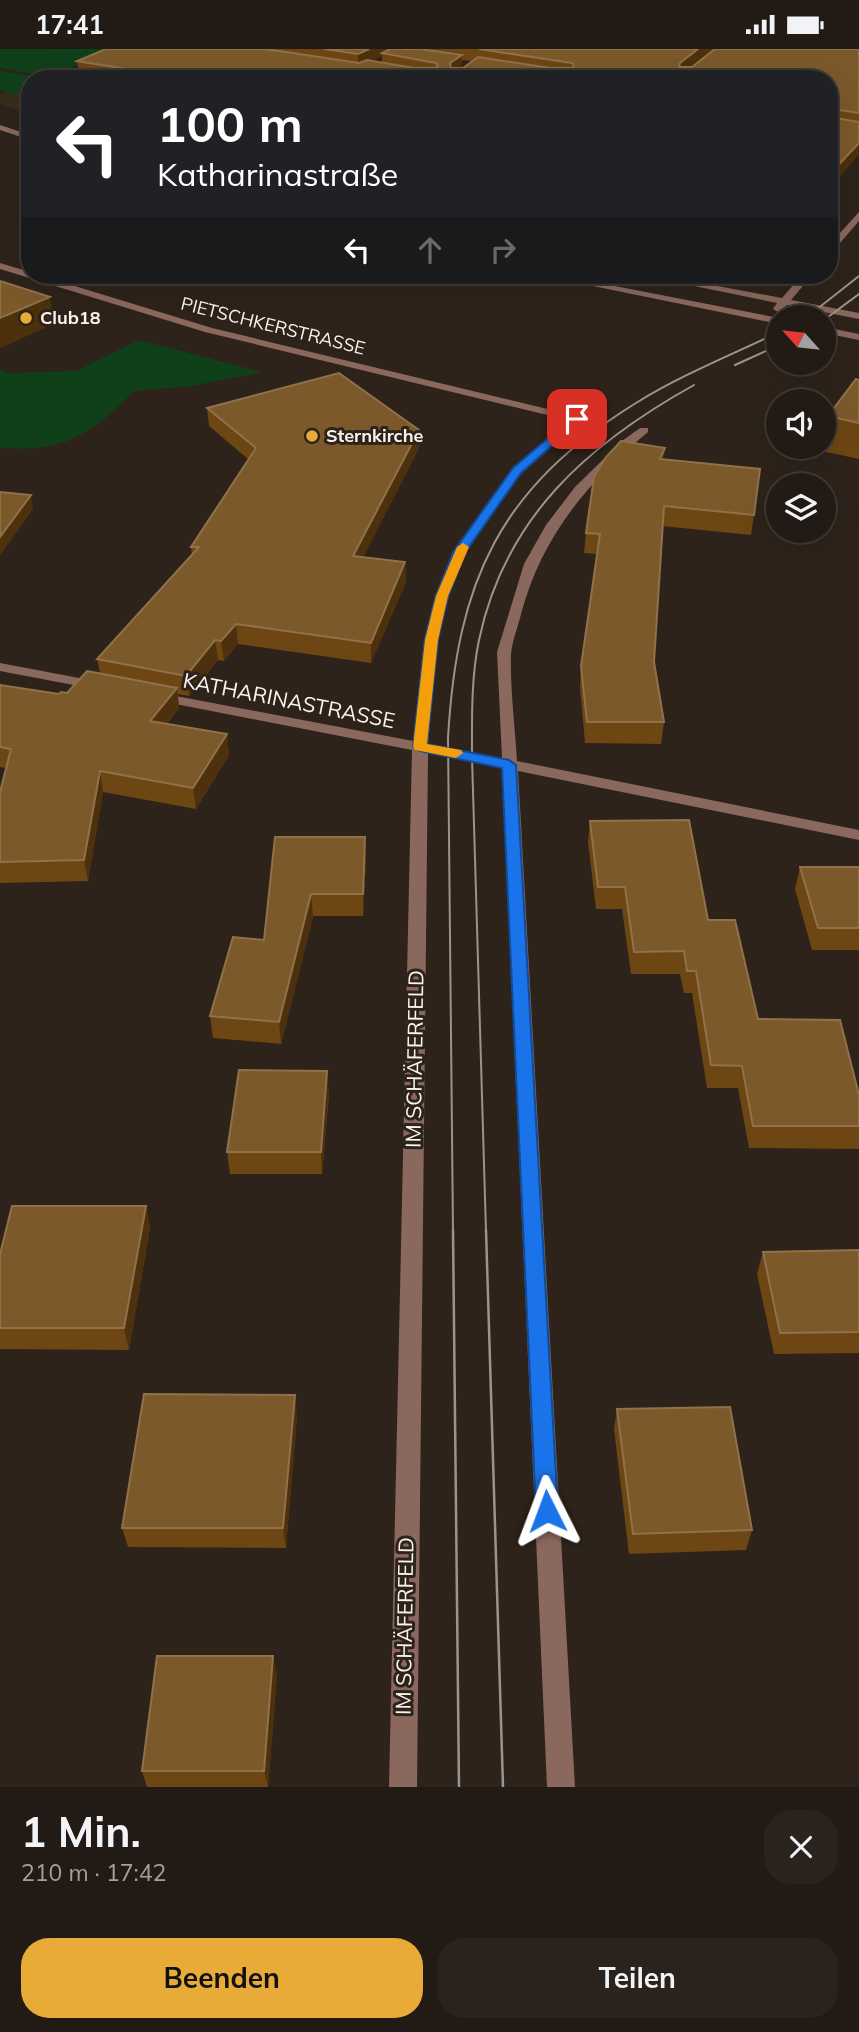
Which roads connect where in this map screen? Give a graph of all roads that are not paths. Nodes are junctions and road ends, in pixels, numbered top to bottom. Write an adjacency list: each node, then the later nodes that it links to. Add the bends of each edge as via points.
1 (0, 127): 2 (street)
2 (21, 135)
3 (859, 215): 4 (street)
4 (838, 240)
5 (0, 266): 6 (street, PIETSCHKERSTRASSE)
6 (21, 272)
7 (59, 284): 17 (street, PIETSCHKERSTRASSE, via 209,330)
8 (590, 284): 14 (street)
9 (691, 284): 11 (street)
10 (799, 284): 11 (street)
11 (784, 302): 12 (street); 13 (street)
12 (782, 305)
13 (859, 316)
14 (766, 318)
15 (836, 332): 16 (street)
16 (859, 337)
17 (541, 408): 20 (street, IM SCHÄFERFELD, via 577,419 517,471 460,551 431,640)
18 (645, 430): 21 (street, via 573,494 530,565 505,652)
19 (0, 667): 20 (street, KATHARINASTRASSE)
20 (420, 747): 21 (street, KATHARINASTRASSE); 23 (street, IM SCHÄFERFELD)
21 (509, 765): 22 (street, KATHARINASTRASSE); 24 (street)
22 (859, 835)
23 (403, 1787)
24 (562, 1787)

